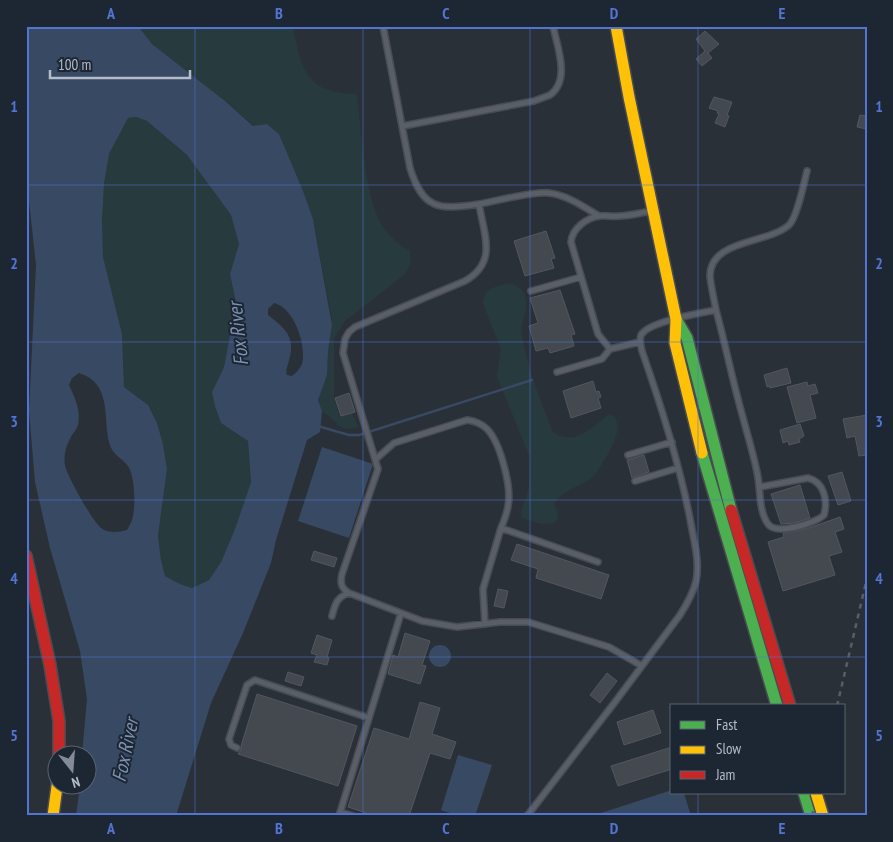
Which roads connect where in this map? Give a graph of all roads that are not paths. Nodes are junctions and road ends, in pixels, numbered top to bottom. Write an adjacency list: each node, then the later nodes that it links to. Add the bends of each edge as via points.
1 (383, 26): 4 (lane)
2 (553, 26): 4 (lane, via 561,68 560,83 550,94 534,101)
3 (616, 26): 7 (main road)
4 (403, 126): 6 (lane, via 412,173 424,196 442,207)
5 (807, 171): 11 (lane, via 791,224 779,232 726,250 715,258 710,274)
6 (479, 204): 8 (lane, via 547,192 575,201); 18 (lane, via 487,249 480,271 465,281 364,322 349,332 345,339 343,353)
7 (654, 211): 8 (lane); 12 (main road)
8 (599, 216): 9 (lane, via 588,219 572,235)
9 (581, 277): 10 (lane); 14 (lane, via 598,334)
10 (531, 292)
11 (716, 310): 12 (lane); 21 (lane)
12 (676, 319): 13 (lane, via 652,326 641,336); 30 (main road, via 675,343 698,435); 31 (main road, via 687,338 728,500)
13 (640, 342): 14 (lane); 16 (lane)
14 (610, 349): 15 (lane, via 602,359)
15 (557, 372)
16 (672, 442): 17 (lane); 19 (lane)
17 (628, 456)
18 (376, 460): 22 (lane, via 394,443 467,420 479,422 495,439 509,492); 25 (lane, via 377,474 342,574 342,587)
19 (678, 468): 20 (lane); 29 (lane, via 697,557 696,580 689,601)
20 (635, 481)
21 (760, 487): 21 (lane, via 762,512 771,528 790,528 824,515 825,499 816,480 808,478)
22 (501, 528): 24 (lane); 28 (lane, via 483,589)
23 (26, 556): 33 (main road, via 50,665 59,721)
24 (598, 562)
25 (349, 593): 26 (lane); 27 (lane, via 336,602)
26 (401, 614): 28 (lane, via 457,627); 32 (lane)
27 (332, 616)
28 (484, 624): 29 (lane, via 528,622 609,647)
29 (642, 666): 41 (lane)
30 (776, 704)
31 (789, 704)
32 (369, 718): 34 (lane, via 255,680 247,685 229,740); 38 (lane)
33 (59, 744)
34 (237, 748)
35 (56, 794): 39 (main road)
36 (804, 794): 42 (main road)
37 (816, 794): 43 (main road, bridge)
38 (340, 814): 40 (lane)
39 (52, 816)
40 (353, 816)
41 (527, 816)
42 (811, 816)
43 (823, 816)

